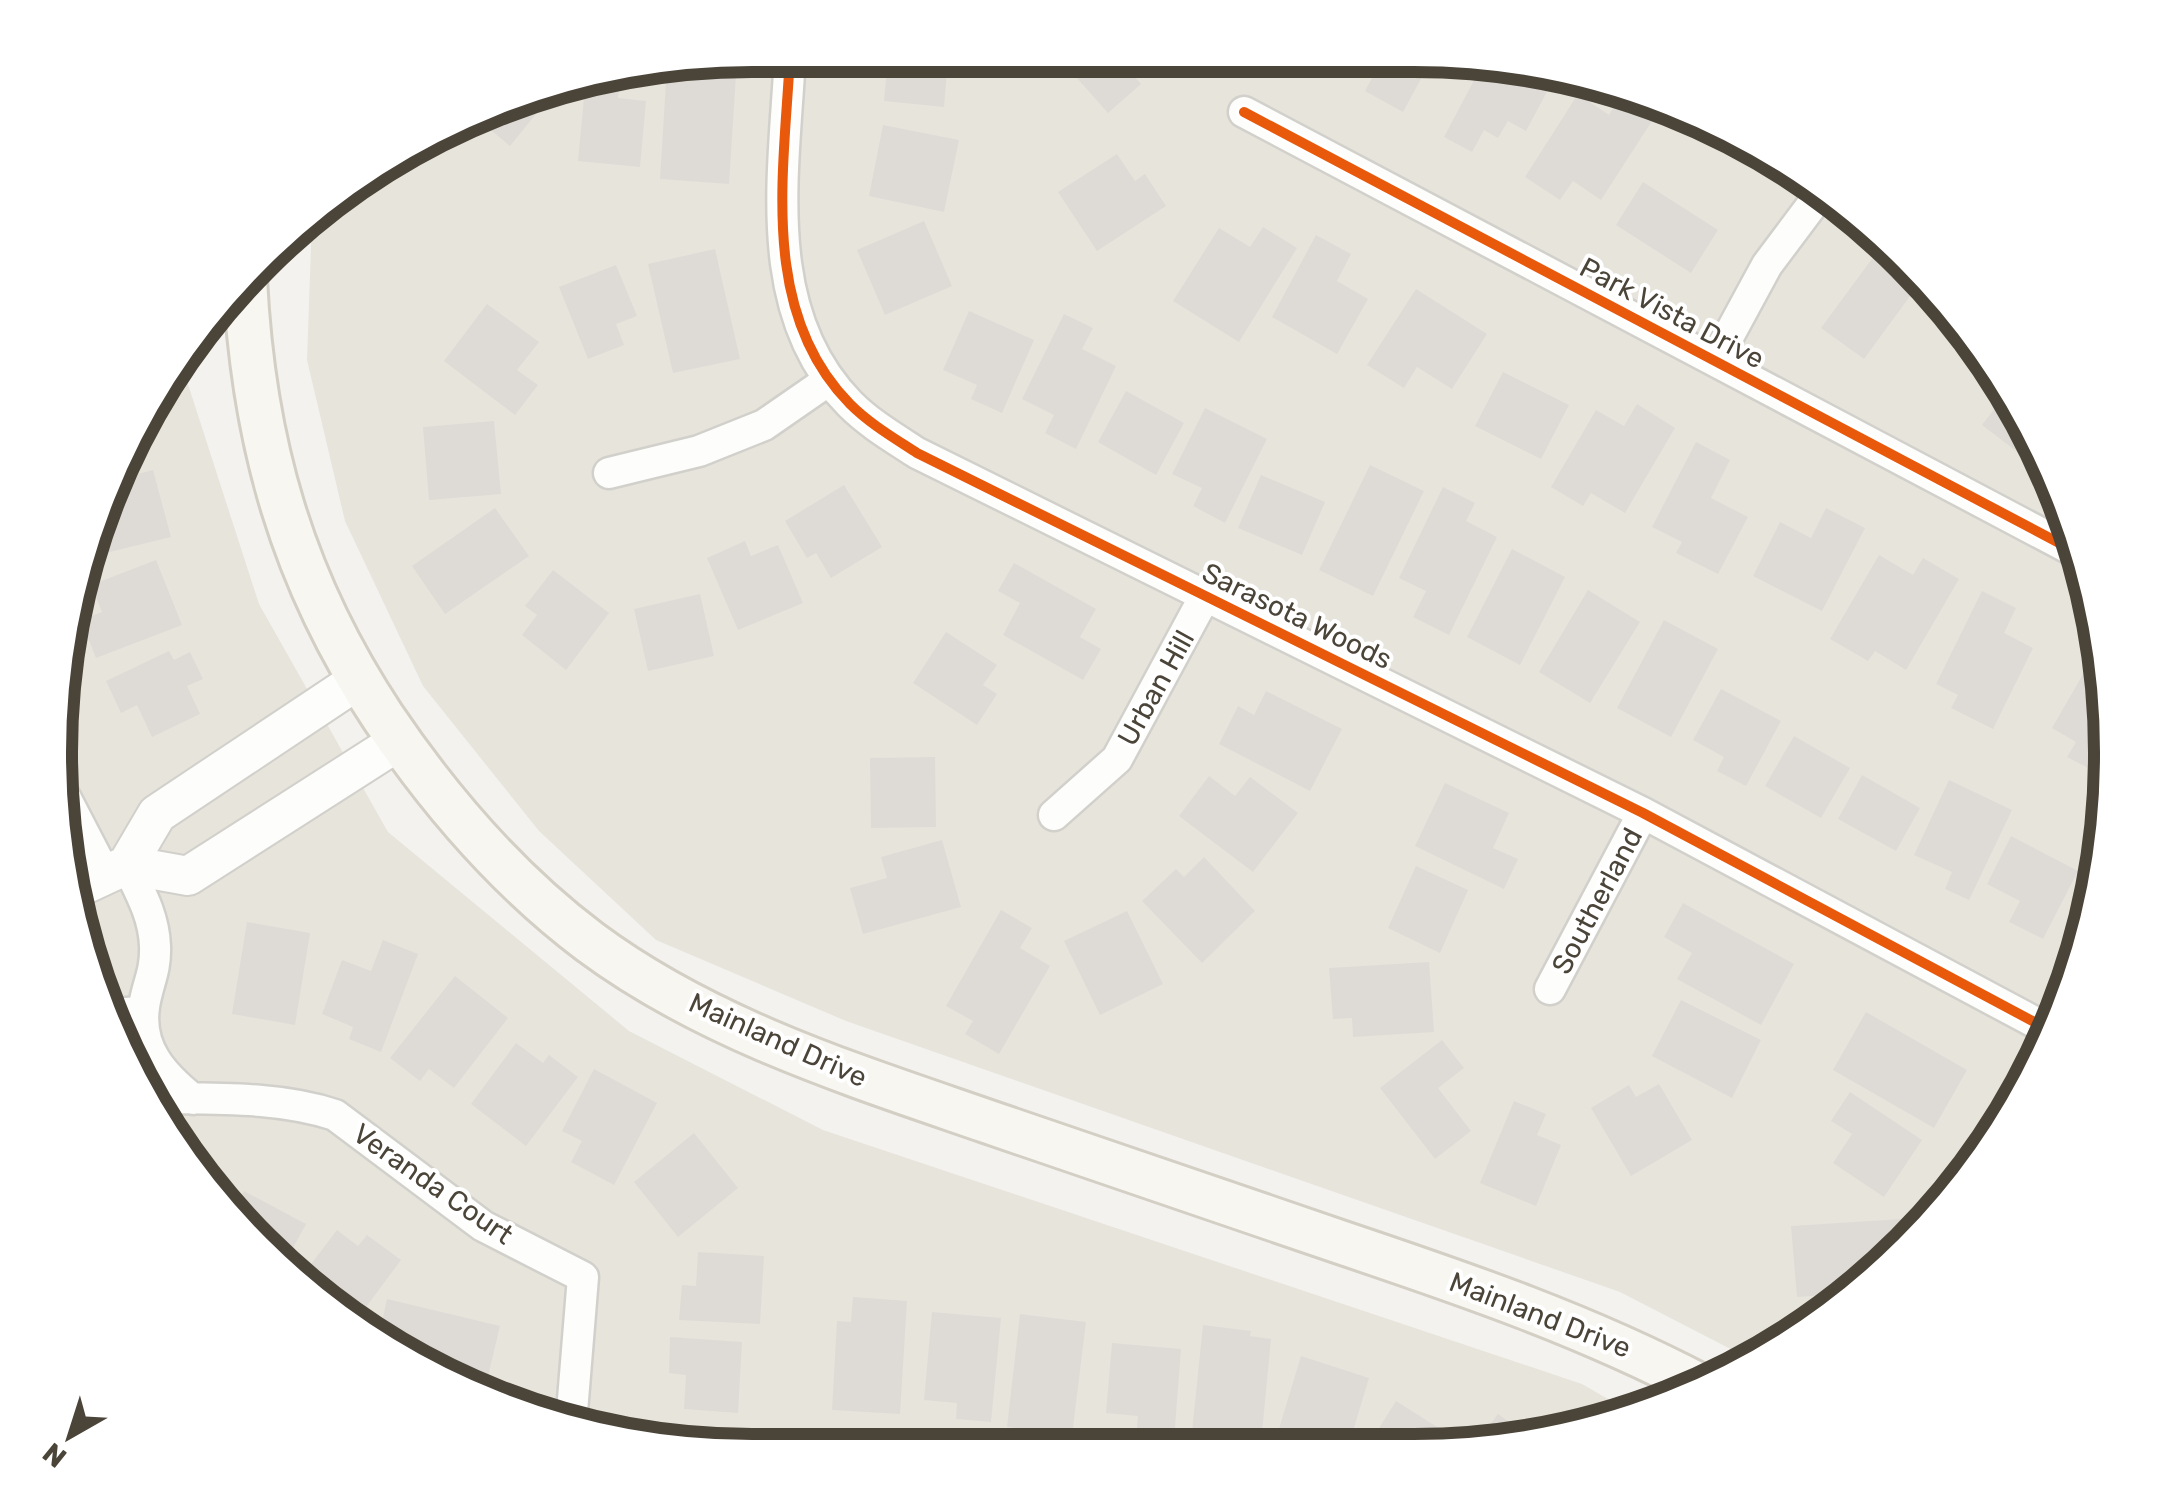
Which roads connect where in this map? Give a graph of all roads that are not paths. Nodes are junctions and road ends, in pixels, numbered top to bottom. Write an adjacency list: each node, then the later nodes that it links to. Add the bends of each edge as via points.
1 (789, 72): 6 (street, Sarasota Woods, via 781,224 791,296 809,349)
2 (1244, 112): 5 (street, Park Vista Drive)
3 (1815, 203): 5 (street, via 1767,266)
4 (245, 300): 10 (main road, Mainland Drive, via 262,436 291,538)
5 (1715, 361): 8 (street, Park Vista Drive)
6 (829, 380): 7 (street, via 764,425 699,451); 9 (street, Sarasota Woods, via 872,424 918,454)
7 (609, 473)
8 (2061, 544)
9 (1205, 596): 13 (street, Sarasota Woods); 14 (street, Urban Hill, via 1116,760)
10 (358, 680): 11 (main road, Mainland Drive); 15 (street, via 156,814)
11 (399, 740): 15 (street, via 188,876); 23 (main road, Mainland Drive, via 520,882 590,942 668,992 811,1061 1461,1283)
12 (75, 812): 15 (street)
13 (1643, 813): 17 (street, Southerland); 20 (street, Sarasota Woods)
14 (1054, 815)
15 (117, 871): 16 (street); 18 (street, via 152,920 154,978)
16 (86, 885)
17 (1550, 989)
18 (144, 1004): 19 (lane); 22 (street, via 143,1031 152,1056)
19 (121, 1005)
20 (2038, 1024)
21 (167, 1098): 22 (street, Veranda Court)
22 (192, 1099): 24 (street, Veranda Court, via 335,1115 483,1226 583,1277)
23 (1684, 1377)
24 (572, 1409)

